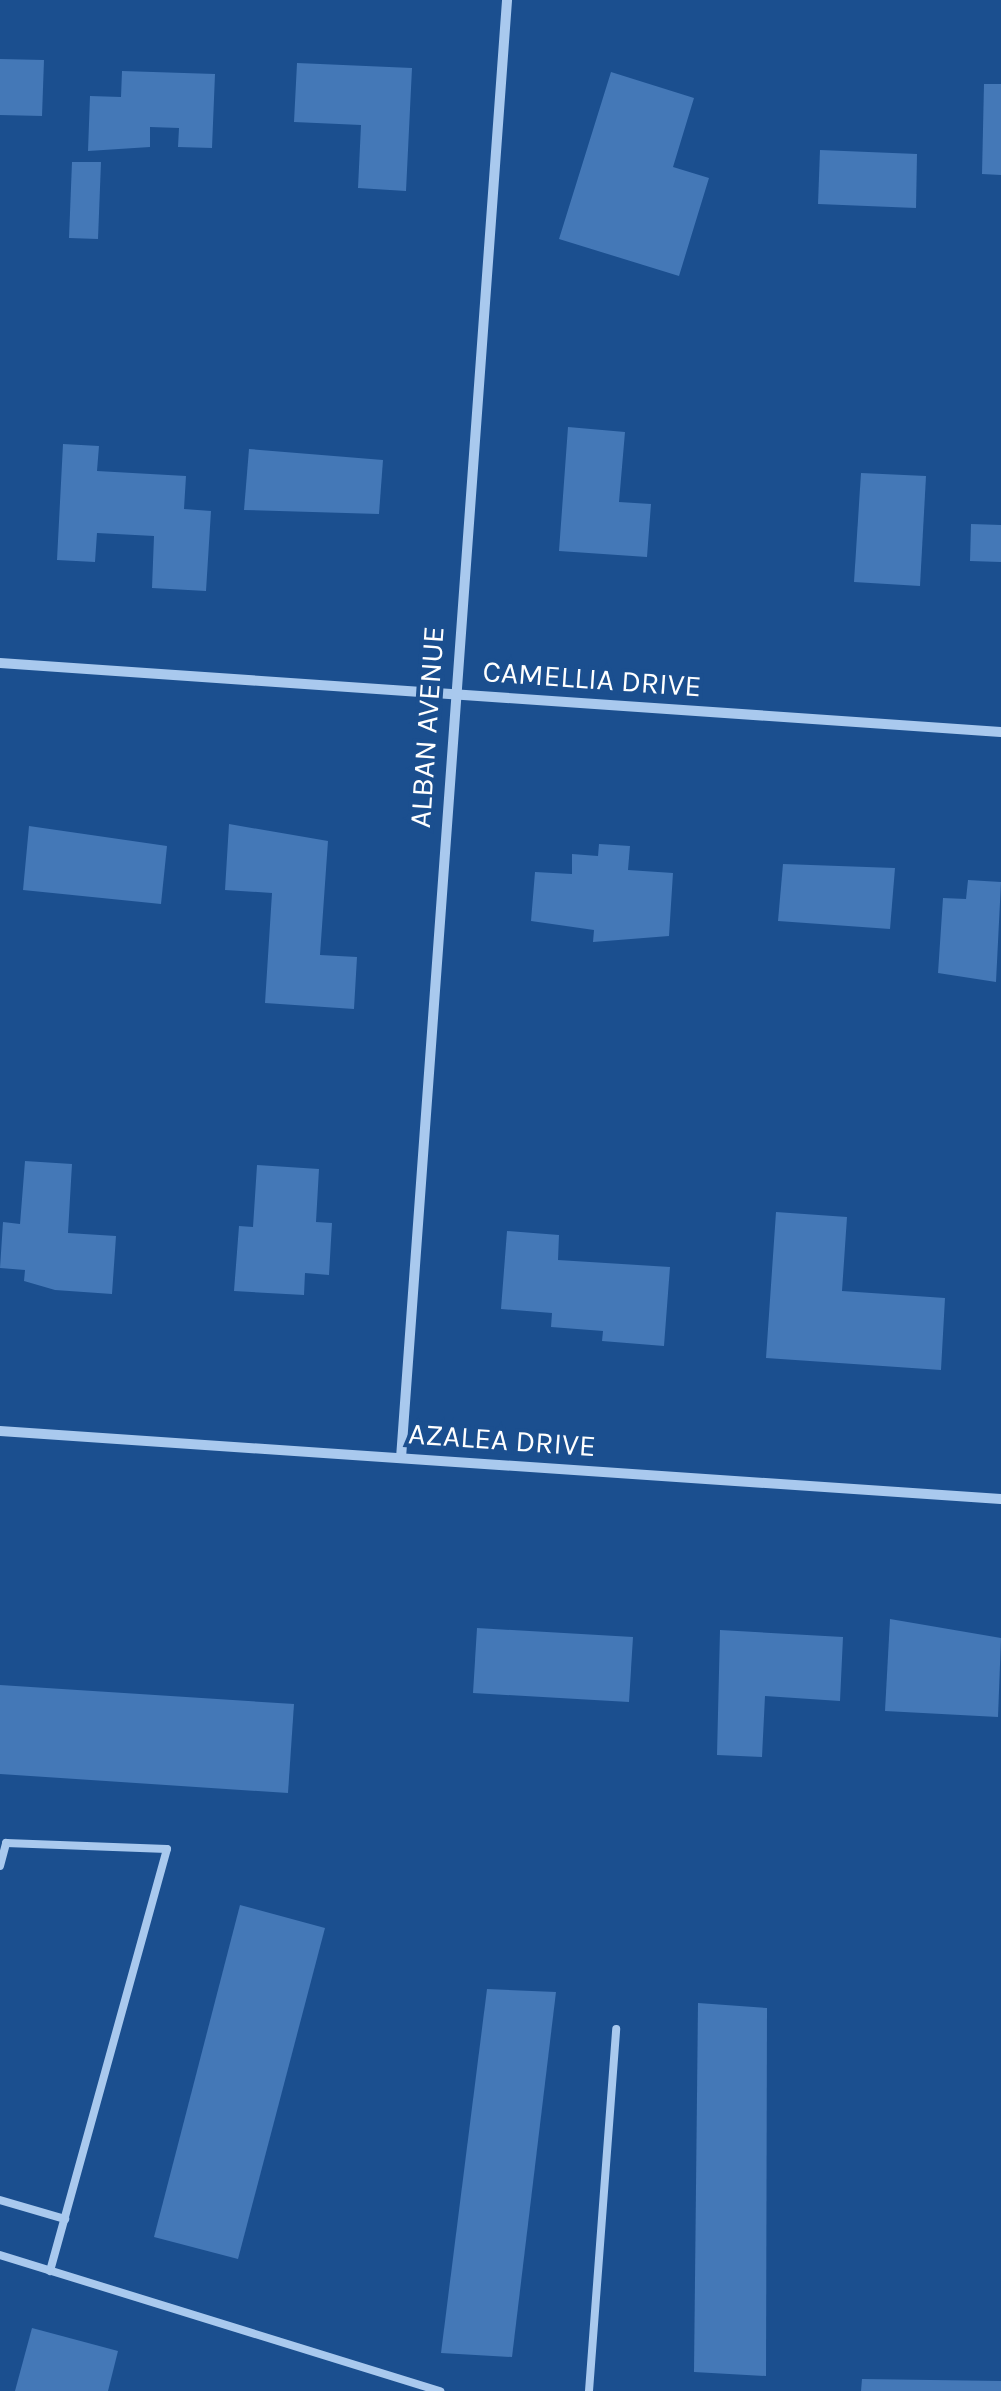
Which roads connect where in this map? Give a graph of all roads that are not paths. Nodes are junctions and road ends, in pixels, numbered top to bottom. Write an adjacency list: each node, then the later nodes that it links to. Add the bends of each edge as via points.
1 (508, 0): 3 (street, ALBAN AVENUE)
2 (0, 663): 3 (street, CAMELLIA DRIVE)
3 (454, 694): 4 (street, CAMELLIA DRIVE); 6 (street, ALBAN AVENUE)
4 (1001, 732)
5 (0, 1431): 6 (street, AZALEA DRIVE)
6 (401, 1458): 7 (street, AZALEA DRIVE)
7 (1001, 1499)
8 (0, 1866): 11 (lane, via 6,1843 166,1849)
9 (616, 2029): 15 (lane)
10 (0, 2200): 11 (lane)
11 (65, 2219): 13 (lane)
12 (0, 2255): 13 (lane)
13 (50, 2271): 14 (lane)
14 (440, 2391)
15 (589, 2391)

